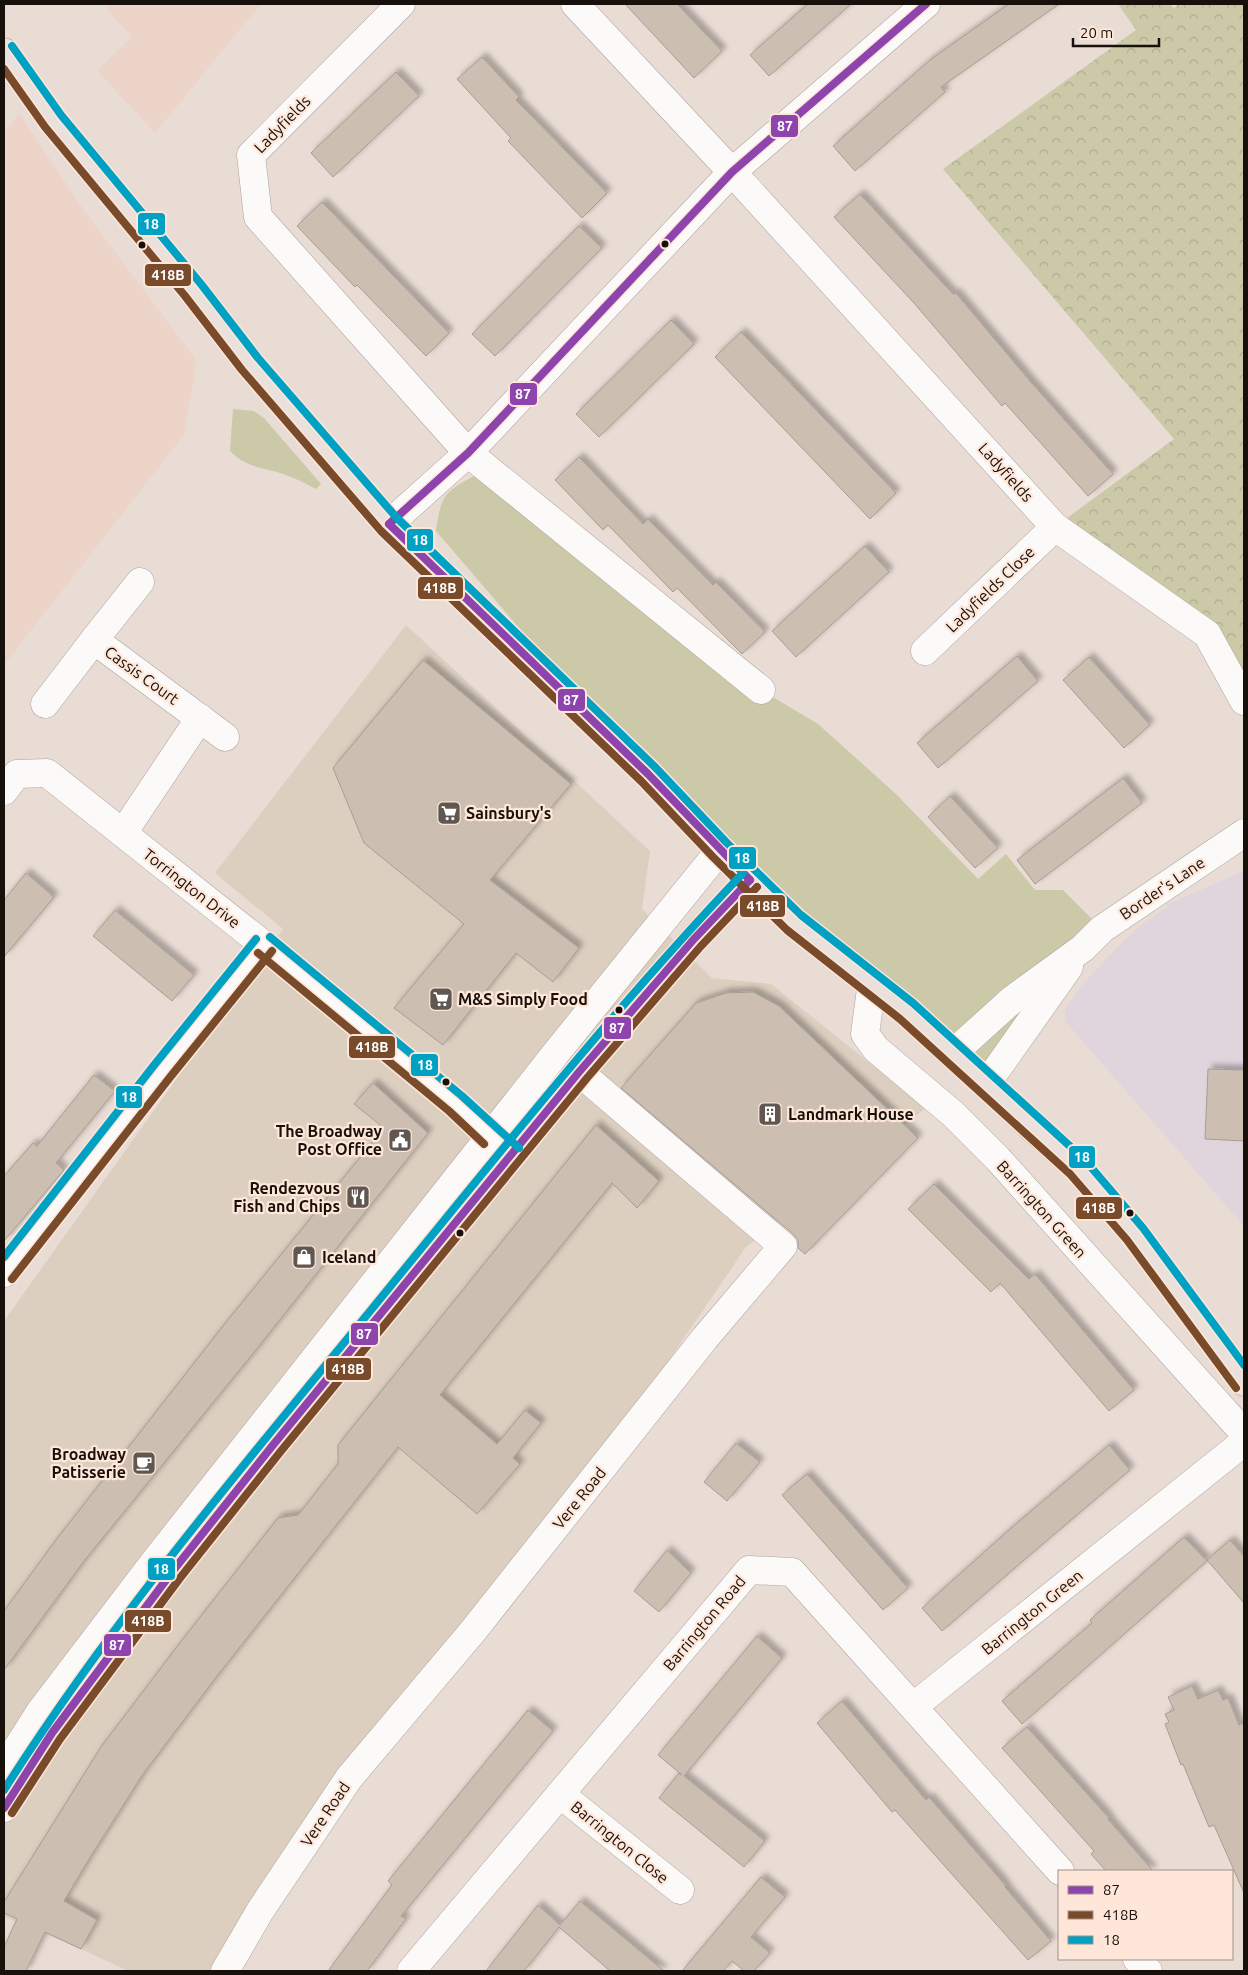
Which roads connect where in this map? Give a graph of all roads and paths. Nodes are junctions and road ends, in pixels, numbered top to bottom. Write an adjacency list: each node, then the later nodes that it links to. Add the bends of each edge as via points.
1 (401, 4): 6 (street, Ladyfields, via 251,155 258,217)
2 (575, 4): 5 (street, Ladyfields)
3 (926, 4): 5 (street)
4 (4, 52): 7 (main road, via 53,121 250,364)
5 (732, 172): 6 (street); 8 (street, Ladyfields)
6 (468, 452): 7 (street); 12 (street, Ladyfields)
7 (389, 524): 20 (main road, via 648,774)
8 (1055, 527): 11 (street, Ladyfields Close); 13 (street, Ladyfields, via 1207,634)
9 (140, 582): 10 (street, Cassis Court)
10 (94, 640): 14 (street); 15 (street, Cassis Court)
11 (925, 651)
12 (761, 690)
13 (1244, 701)
14 (46, 704)
15 (200, 718): 16 (street, Cassis Court); 18 (street)
16 (225, 737)
17 (4, 791): 18 (street, Torrington Drive, via 17,774 46,773)
18 (123, 833): 22 (street, Torrington Drive)
19 (1244, 833): 23 (street, Border's Lane, via 1102,929)
20 (720, 850): 21 (main road); 28 (street)
21 (750, 880): 24 (main road, via 810,937); 26 (street, via 694,939)
22 (264, 945): 28 (street, Torrington Drive, via 456,1104); 30 (street)
23 (1083, 948): 25 (street, Border's Lane, via 1013,998); 27 (street, Border's Lane)
24 (872, 982): 25 (main road); 32 (street, Barrington Green, via 865,1034 876,1049 953,1114 998,1159)
25 (952, 1054): 27 (main road)
26 (579, 1072): 29 (street); 41 (street, Vere Road, via 783,1246 705,1338 473,1631 349,1778)
27 (986, 1083): 31 (main road, via 1077,1167 1135,1234)
28 (491, 1137): 29 (street, Torrington Drive); 35 (street, via 155,1561 40,1712)
29 (512, 1155): 37 (street, via 172,1572 52,1733)
30 (4, 1273)
31 (1244, 1382)
32 (1244, 1433)
33 (1244, 1442): 34 (street, Barrington Green)
34 (914, 1706): 36 (street, Barrington Road, via 792,1572 748,1570); 38 (street, Barrington Road)
35 (4, 1769)
36 (560, 1794): 39 (street, Barrington Close); 42 (street, Barrington Road)
37 (4, 1808)
38 (1059, 1870)
39 (680, 1890)
40 (1138, 1960): 43 (street)
41 (224, 1971)
42 (411, 1971)
43 (1148, 1971)

